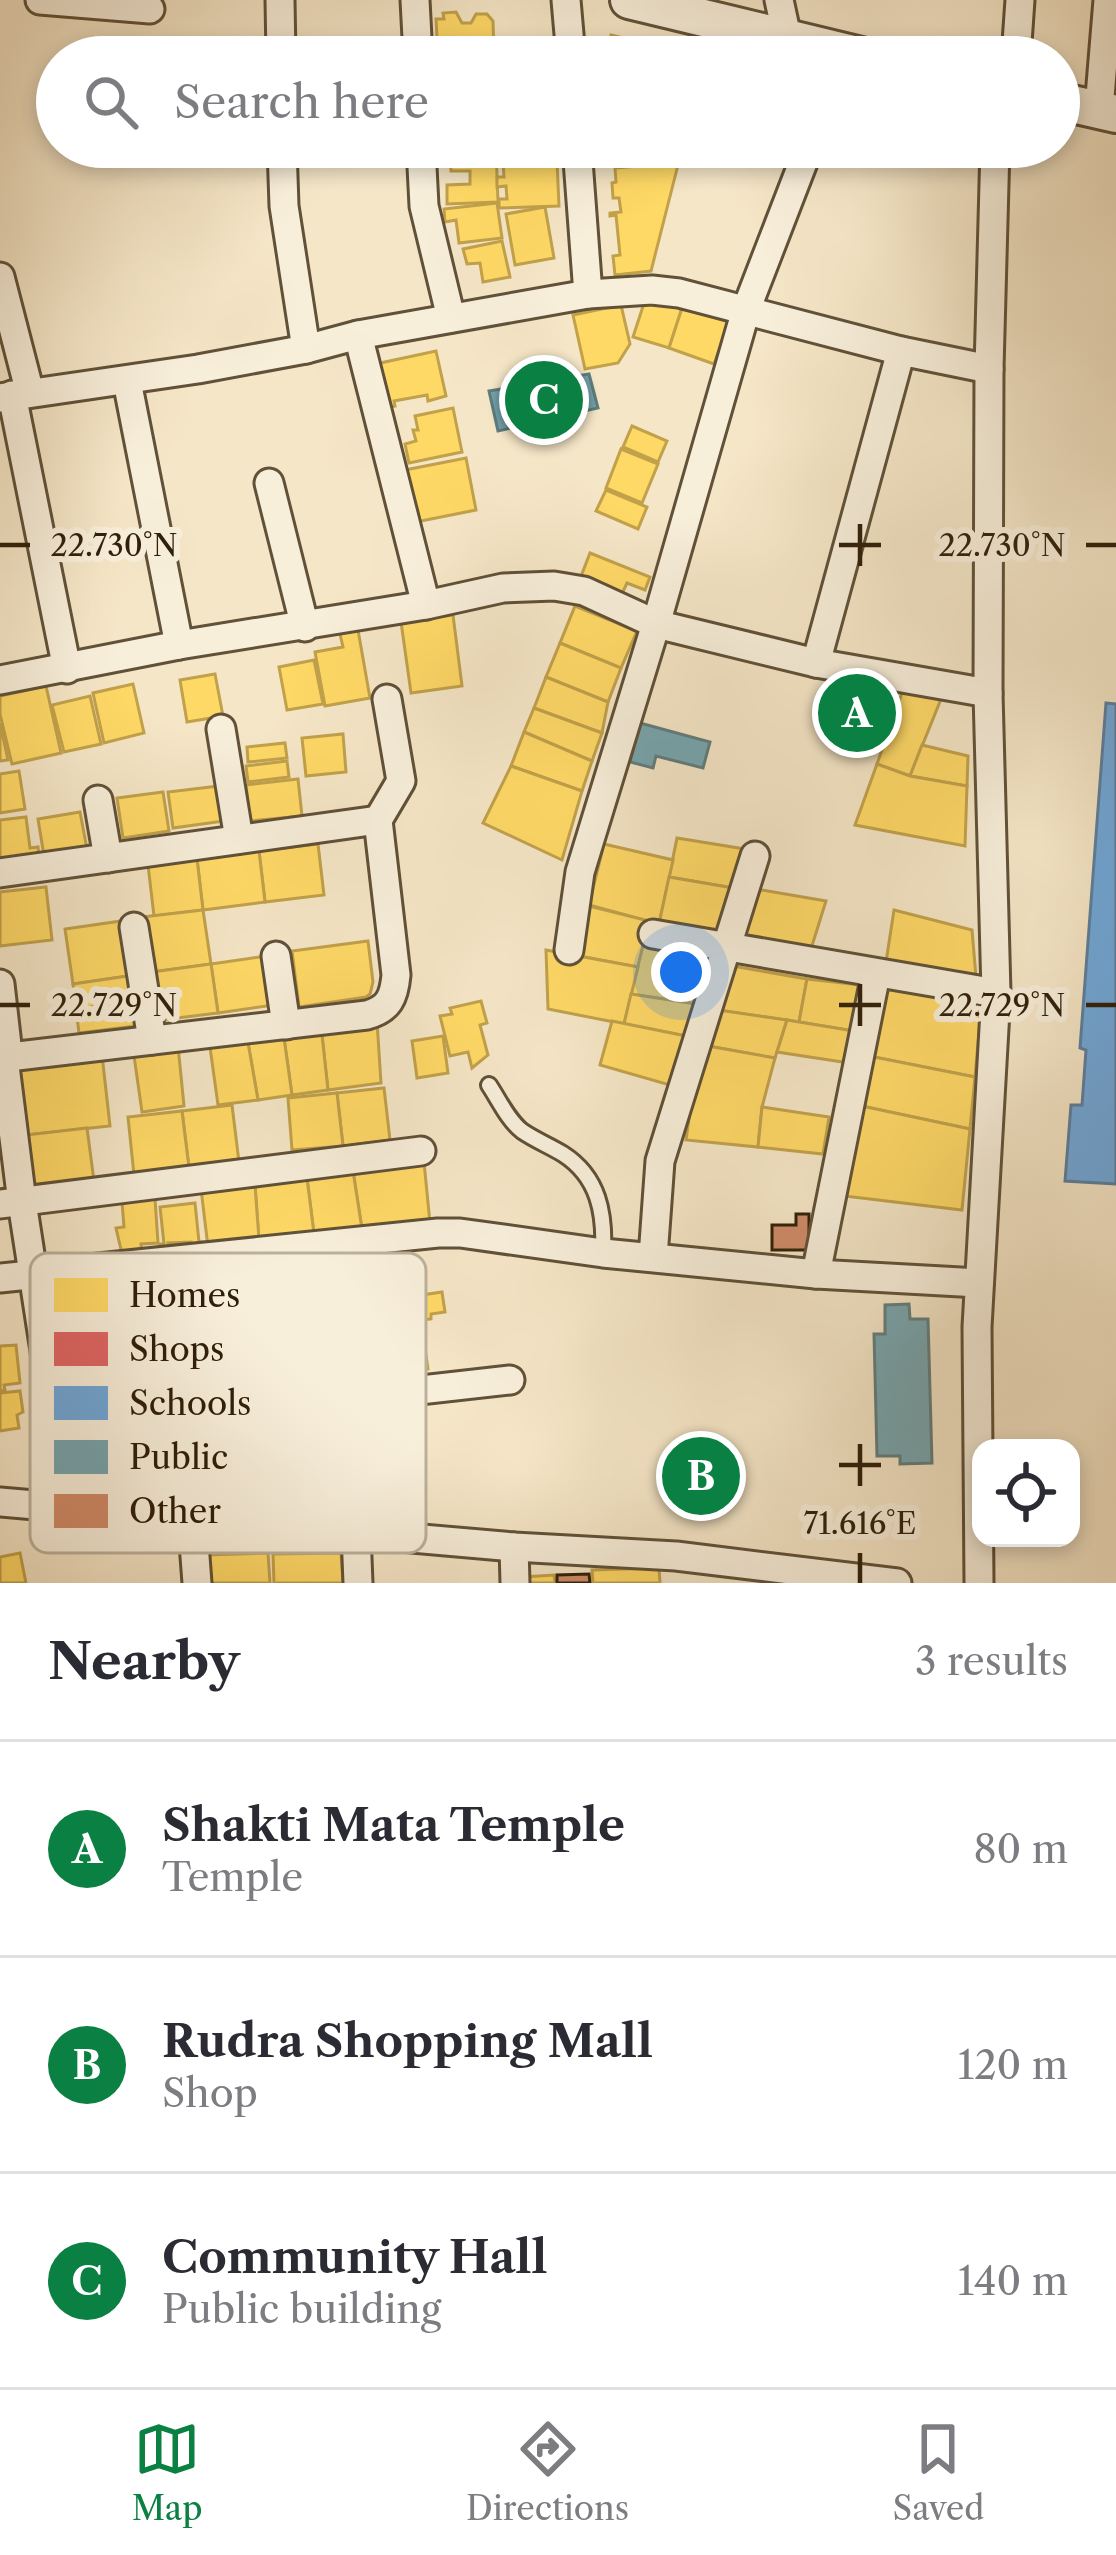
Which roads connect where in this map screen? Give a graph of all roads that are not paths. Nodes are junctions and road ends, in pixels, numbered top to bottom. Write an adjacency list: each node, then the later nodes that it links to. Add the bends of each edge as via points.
1 (40, 0): 9 (street)
2 (280, 0): 10 (street)
3 (416, 0): 11 (street)
4 (566, 0): 12 (street)
5 (629, 0): 13 (street)
6 (779, 0): 14 (street)
7 (1021, 0): 15 (street)
8 (1108, 0): 16 (street)
9 (150, 9)
10 (280, 36)
11 (417, 36)
12 (569, 36)
13 (783, 36)
14 (787, 36)
15 (1018, 36)
16 (1108, 112)
17 (283, 168): 27 (street)
18 (423, 168): 25 (street)
19 (579, 168): 23 (street)
20 (801, 168): 24 (street)
21 (994, 168): 29 (street)
22 (0, 277): 31 (street)
23 (588, 294): 24 (street, via 652,290); 25 (street)
24 (746, 310): 28 (street); 34 (street)
25 (451, 318): 26 (street)
26 (358, 335): 27 (street); 33 (street)
27 (306, 349): 30 (street)
28 (901, 351): 29 (street); 37 (street)
29 (989, 369): 40 (street)
30 (127, 381): 31 (street); 36 (street)
31 (14, 395): 38 (street)
32 (269, 483): 35 (street)
33 (426, 605): 34 (street, via 554,586); 35 (street)
34 (656, 624): 37 (street); 52 (street, via 580,872)
35 (305, 627): 36 (street)
36 (179, 645): 38 (street)
37 (816, 663): 40 (street)
38 (67, 669): 39 (street)
39 (0, 680)
40 (988, 693): 56 (street)
41 (387, 699): 44 (street, via 400,781)
42 (221, 729): 45 (street)
43 (98, 800): 47 (street)
44 (378, 820): 45 (street); 57 (street, via 393,997 379,1012)
45 (239, 839): 47 (street)
46 (755, 856): 51 (street)
47 (108, 858): 48 (street)
48 (0, 873)
49 (134, 927): 58 (street)
50 (653, 934): 51 (street)
51 (725, 948): 54 (street); 65 (street, via 660,1161)
52 (569, 950)
53 (276, 956): 57 (street)
54 (876, 974): 56 (street); 68 (street)
55 (0, 984): 59 (street)
56 (996, 993): 70 (street)
57 (286, 1024): 58 (street)
58 (152, 1040): 59 (street)
59 (2, 1058): 62 (street)
60 (489, 1085): 64 (lane, via 519,1129 585,1170 598,1197)
61 (421, 1151): 62 (street)
62 (11, 1203): 66 (street)
63 (236, 1253): 64 (street, via 438,1233)
64 (603, 1253): 65 (street)
65 (653, 1257): 68 (street)
66 (30, 1261)
67 (30, 1274): 69 (street)
68 (816, 1274): 70 (street)
69 (0, 1278)
70 (980, 1283): 84 (street)
71 (510, 1381): 72 (street)
72 (426, 1390)
73 (0, 1502): 74 (street)
74 (30, 1504)
75 (426, 1539): 76 (street)
76 (514, 1547): 79 (street); 82 (street)
77 (194, 1553): 80 (street)
78 (357, 1553): 81 (street)
79 (676, 1570): 83 (street)
80 (196, 1583)
81 (358, 1583)
82 (515, 1583)
83 (897, 1583)
84 (979, 1583)

